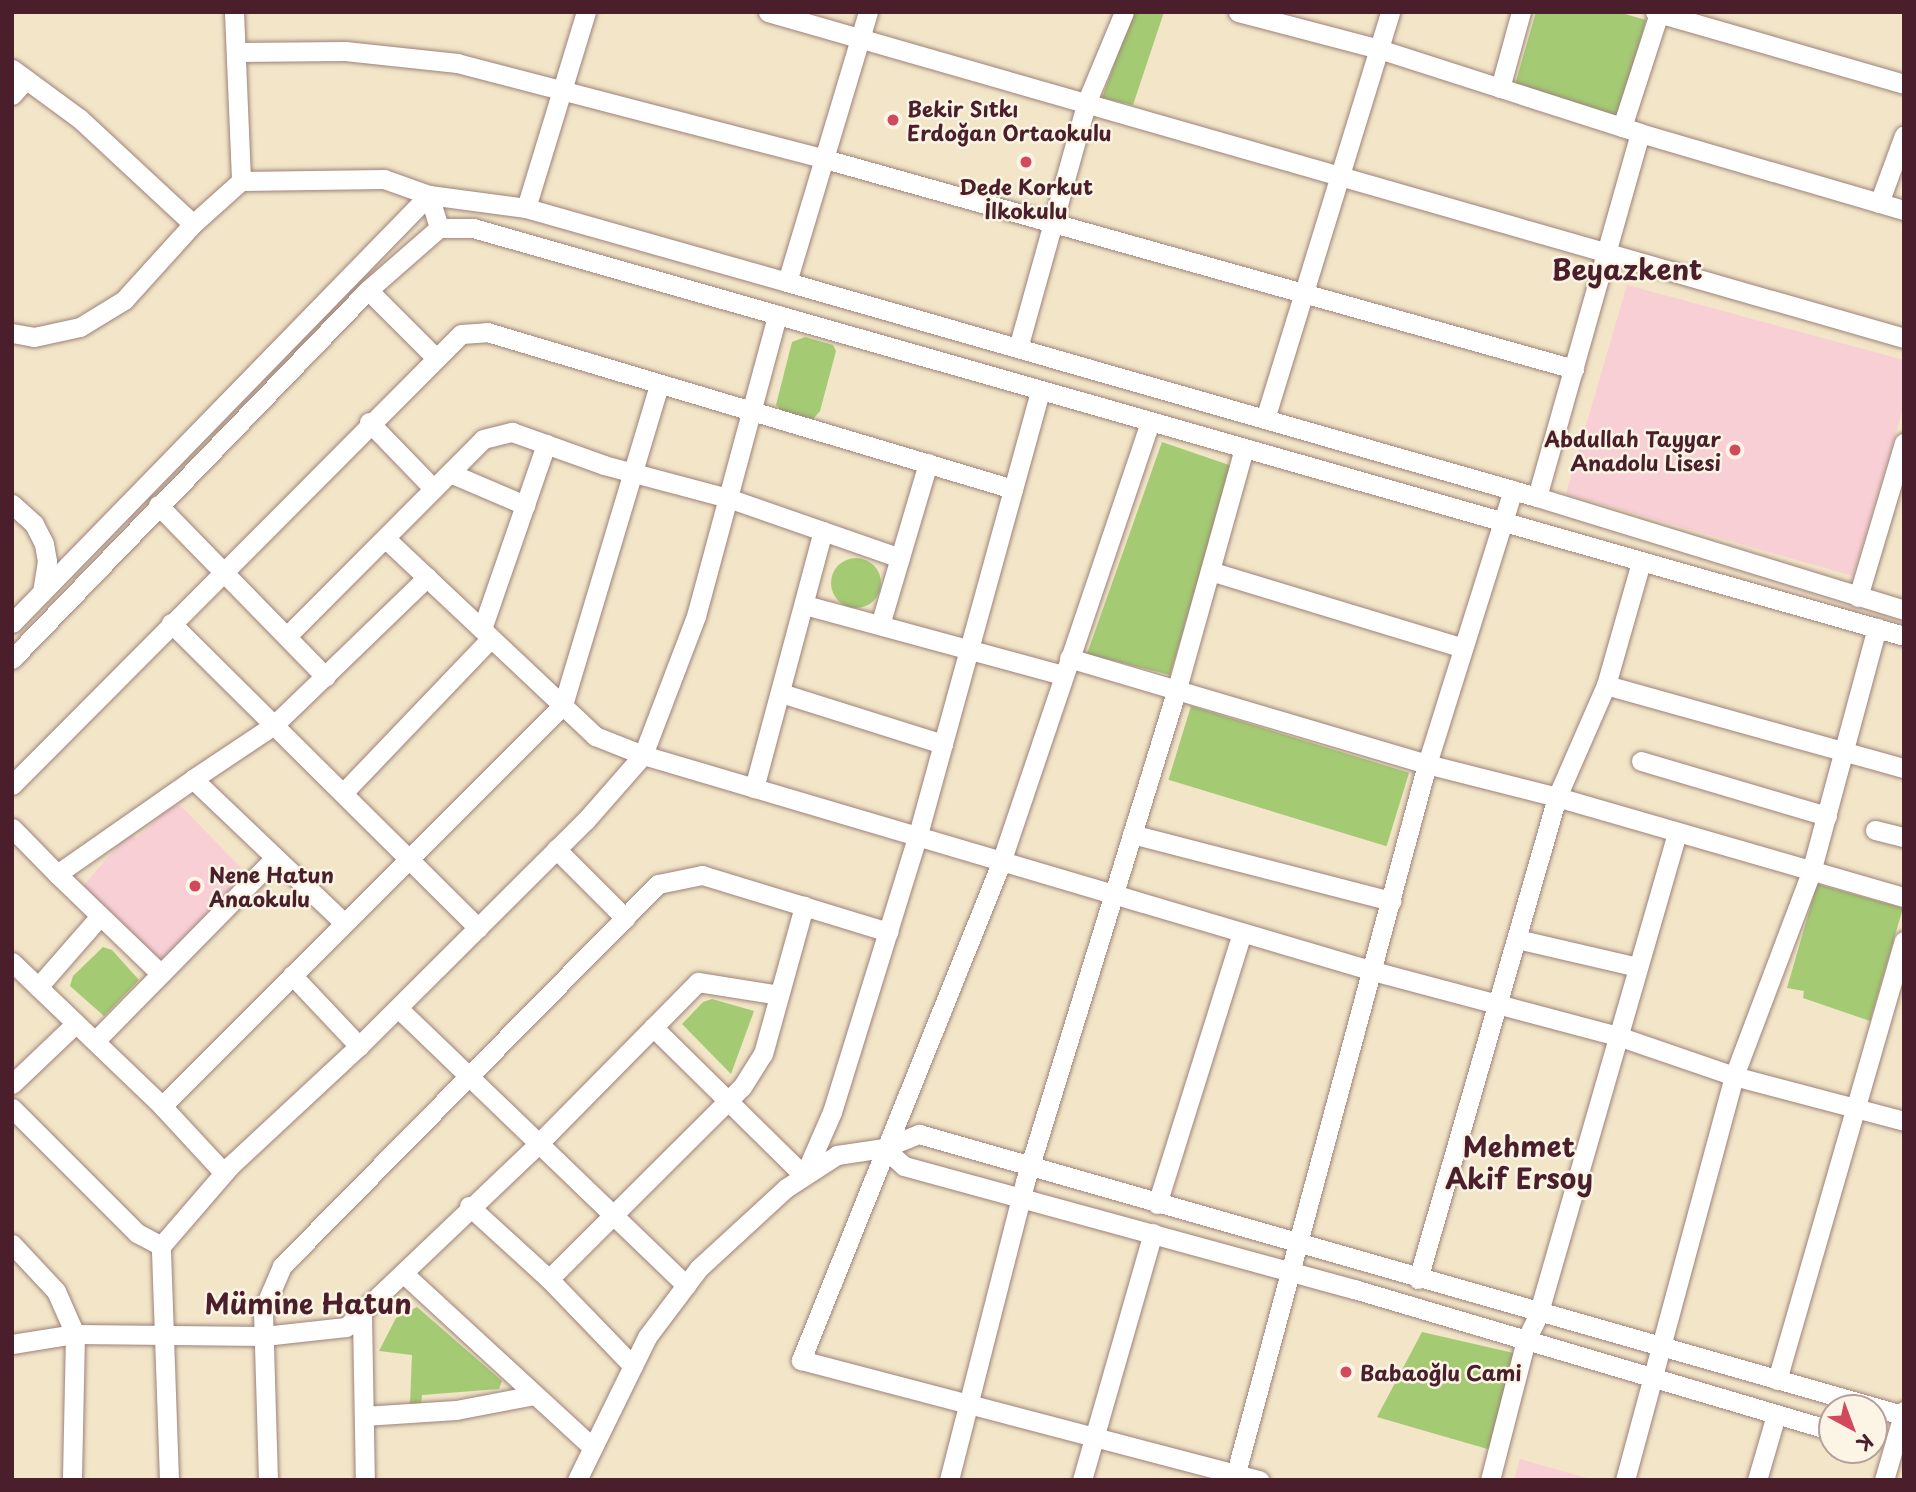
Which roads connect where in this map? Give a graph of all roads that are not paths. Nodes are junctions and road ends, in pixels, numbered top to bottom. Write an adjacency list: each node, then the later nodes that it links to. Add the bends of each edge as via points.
1 (234, 12): 12 (street)
2 (586, 12): 16 (street)
3 (768, 12): 10 (street)
4 (868, 12): 10 (street)
5 (1124, 12): 18 (street)
6 (1390, 12): 11 (street)
7 (1521, 12): 15 (street)
8 (1248, 13): 11 (street)
9 (1657, 13): 14 (street); 19 (street)
10 (862, 36): 18 (street); 21 (street)
11 (1379, 49): 15 (street); 22 (street)
12 (237, 52): 16 (street, via 345,51 457,63); 23 (street)
13 (19, 74): 17 (street); 29 (street, via 80,119)
14 (1904, 84)
15 (1500, 88): 19 (street)
16 (564, 90): 21 (street); 26 (street)
17 (12, 95)
18 (1087, 101): 22 (street); 28 (street)
19 (1631, 130): 25 (street); 31 (street)
20 (1904, 135): 25 (street)
21 (825, 159): 28 (street); 32 (street)
22 (1341, 174): 31 (street); 34 (street)
23 (241, 181): 24 (street, via 384,179); 29 (street)
24 (429, 195): 26 (street); 30 (street); 70 (street)
25 (1879, 203): 27 (street)
26 (526, 208): 32 (street)
27 (1904, 210)
28 (1051, 221): 34 (street); 38 (street)
29 (193, 224): 36 (street, via 124,300 80,327 34,337)
30 (439, 228): 33 (street); 35 (street, via 473,228)
31 (1609, 251): 37 (street); 40 (street)
32 (788, 282): 38 (street)
33 (368, 290): 39 (street); 60 (street)
34 (1303, 295): 40 (street); 44 (street)
35 (777, 315): 42 (street); 43 (street)
36 (12, 333)
37 (1904, 338)
38 (1018, 348): 44 (street)
39 (436, 358): 41 (street, via 461,334 487,332); 45 (street)
40 (1574, 369): 57 (street)
41 (659, 384): 43 (street); 51 (street)
42 (1040, 391): 46 (street); 55 (street)
43 (751, 411): 50 (street); 58 (street)
44 (1265, 419): 56 (street)
45 (369, 422): 54 (street); 67 (street)
46 (1150, 422): 49 (street); 84 (street)
47 (1904, 443): 53 (street)
48 (546, 444): 51 (street); 52 (street, via 512,432 483,439); 61 (street)
49 (1244, 449): 62 (street); 68 (street)
50 (928, 463): 55 (street); 65 (street)
51 (631, 472): 58 (street); 89 (street)
52 (450, 473): 54 (street); 61 (street)
53 (1899, 477): 71 (street)
54 (434, 489): 64 (street)
55 (1013, 489): 82 (street)
56 (1513, 490): 57 (street); 62 (street)
57 (1537, 497): 71 (street)
58 (728, 498): 63 (street); 93 (street, via 696,616)
59 (12, 504): 70 (street, via 34,524 44,544 47,561)
60 (158, 505): 67 (street); 83 (street)
61 (526, 505): 78 (street)
62 (1504, 522): 66 (street); 81 (street)
63 (823, 531): 65 (street); 72 (street)
64 (385, 537): 69 (street); 79 (street)
65 (900, 558): 76 (street)
66 (1641, 562): 77 (street); 86 (street)
67 (225, 570): 75 (street); 79 (street)
68 (1210, 571): 81 (street); 87 (street)
69 (427, 578): 78 (street); 85 (street)
70 (42, 593): 74 (street)
71 (1858, 597): 73 (street)
72 (805, 605): 76 (street); 88 (street)
73 (1904, 610)
74 (12, 623)
75 (171, 623): 90 (street); 97 (street)
76 (880, 625): 82 (street)
77 (1877, 628): 80 (street); 92 (street)
78 (487, 633): 89 (street); 100 (street)
79 (288, 635): 85 (street)
80 (1904, 636)
81 (1460, 646): 95 (street)
82 (969, 649): 84 (street); 91 (street)
83 (12, 659)
84 (1066, 666): 87 (street); 112 (street)
85 (326, 677): 90 (street)
86 (1606, 685): 92 (street); 101 (street)
87 (1176, 692): 95 (street); 106 (street)
88 (781, 693): 91 (street); 99 (street)
89 (563, 705): 93 (street, via 595,736); 111 (street)
90 (274, 725): 98 (street); 100 (street)
91 (943, 744): 108 (street)
92 (1846, 751): 96 (street); 102 (street)
93 (643, 755): 99 (street); 109 (street)
94 (1641, 761): 102 (street)
95 (1427, 764): 101 (street); 117 (street)
96 (1904, 768)
97 (15, 778)
98 (193, 779): 110 (street); 114 (street)
99 (754, 788): 108 (street)
100 (342, 793): 111 (street)
101 (1557, 797): 105 (street); 125 (street)
102 (1826, 816): 113 (street)
103 (12, 828): 114 (street)
104 (1875, 830): 107 (street)
105 (1677, 833): 113 (street); 128 (street)
106 (1132, 834): 115 (street); 117 (street)
107 (1904, 837)
108 (917, 838): 112 (street); 123 (street)
109 (556, 849): 120 (street); 122 (street)
110 (275, 858): 121 (street); 130 (street)
111 (408, 858): 121 (street); 122 (street)
112 (1001, 863): 115 (street); 150 (street)
113 (1811, 872): 116 (street); 142 (street)
114 (57, 874): 119 (street)
115 (1113, 895): 124 (street); 151 (street)
116 (1904, 897)
117 (1391, 901): 129 (street)
118 (804, 906): 120 (street, via 702,875 658,884); 123 (street); 133 (street)
119 (100, 916): 130 (street); 132 (street)
120 (625, 918): 141 (street)
121 (344, 923): 131 (street)
122 (478, 928): 135 (street)
123 (888, 932): 153 (street, via 832,1112)
124 (1242, 933): 129 (street); 155 (street)
125 (1517, 939): 128 (street); 134 (street)
126 (1904, 941): 146 (street)
127 (12, 962): 132 (street)
128 (1638, 967): 138 (street)
129 (1373, 971): 134 (street); 160 (street)
130 (161, 974): 139 (street)
131 (292, 975): 140 (street); 145 (street)
132 (38, 987): 136 (street)
133 (779, 995): 137 (street, via 698,982); 144 (street, via 763,1054)
134 (1498, 1004): 138 (street); 165 (street)
135 (398, 1008): 140 (street); 141 (street)
136 (76, 1023): 139 (street); 143 (street)
137 (653, 1027): 144 (street); 149 (street)
138 (1618, 1036): 142 (street); 167 (street)
139 (95, 1041): 145 (street)
140 (359, 1046): 152 (street)
141 (469, 1074): 149 (street); 171 (street, via 282,1266 263,1310)
142 (1734, 1076): 146 (street); 174 (street)
143 (12, 1084)
144 (730, 1100): 153 (street); 157 (street)
145 (162, 1106): 152 (street)
146 (1856, 1106): 148 (street); 177 (street)
147 (12, 1108): 161 (street, via 137,1233)
148 (1904, 1121)
149 (539, 1143): 156 (street); 157 (street)
150 (884, 1148): 151 (street, via 919,1134); 153 (street, via 837,1155); 154 (street, via 904,1166); 179 (street, via 801,1360)
151 (1030, 1167): 154 (street); 155 (street)
152 (224, 1172): 161 (street)
153 (804, 1176): 166 (street, via 699,1268)
154 (1021, 1197): 158 (street); 179 (street)
155 (1157, 1204): 160 (street)
156 (469, 1206): 163 (street); 164 (street)
157 (614, 1216): 164 (street); 166 (street)
158 (1153, 1233): 162 (street); 184 (street)
159 (12, 1244): 170 (street, via 56,1291)
160 (1294, 1244): 162 (street); 165 (street)
161 (161, 1246): 169 (street)
162 (1289, 1271): 172 (street); 187 (street)
163 (403, 1273): 168 (street); 178 (street)
164 (549, 1279): 175 (street)
165 (1418, 1279): 167 (street)
166 (686, 1285): 175 (street, via 647,1336)
167 (1538, 1314): 172 (street); 174 (street)
168 (362, 1315): 171 (street, via 346,1328); 182 (street)
169 (165, 1332): 170 (street); 171 (street); 189 (street)
170 (75, 1334): 173 (street); 188 (street)
171 (264, 1336): 190 (street)
172 (1526, 1340): 176 (street); 196 (street)
173 (12, 1344)
174 (1662, 1349): 176 (street); 177 (street)
175 (633, 1366): 185 (street)
176 (1654, 1378): 181 (street); 197 (street)
177 (1777, 1380): 180 (street)
178 (536, 1395): 182 (street, via 456,1410); 185 (street)
179 (968, 1406): 184 (street); 193 (street)
180 (1903, 1413): 186 (street)
181 (1776, 1415): 183 (street); 198 (street)
182 (364, 1416): 191 (street)
183 (1818, 1427)
184 (1094, 1438): 187 (street); 194 (street)
185 (593, 1448): 192 (street)
186 (1890, 1448): 199 (street)
187 (1235, 1477): 195 (street)
188 (72, 1480)
189 (169, 1480)
190 (268, 1480)
191 (365, 1480)
192 (577, 1480)
193 (949, 1480)
194 (1082, 1480)
195 (1261, 1480)
196 (1490, 1480)
197 (1626, 1480)
198 (1757, 1480)
199 (1884, 1480)

